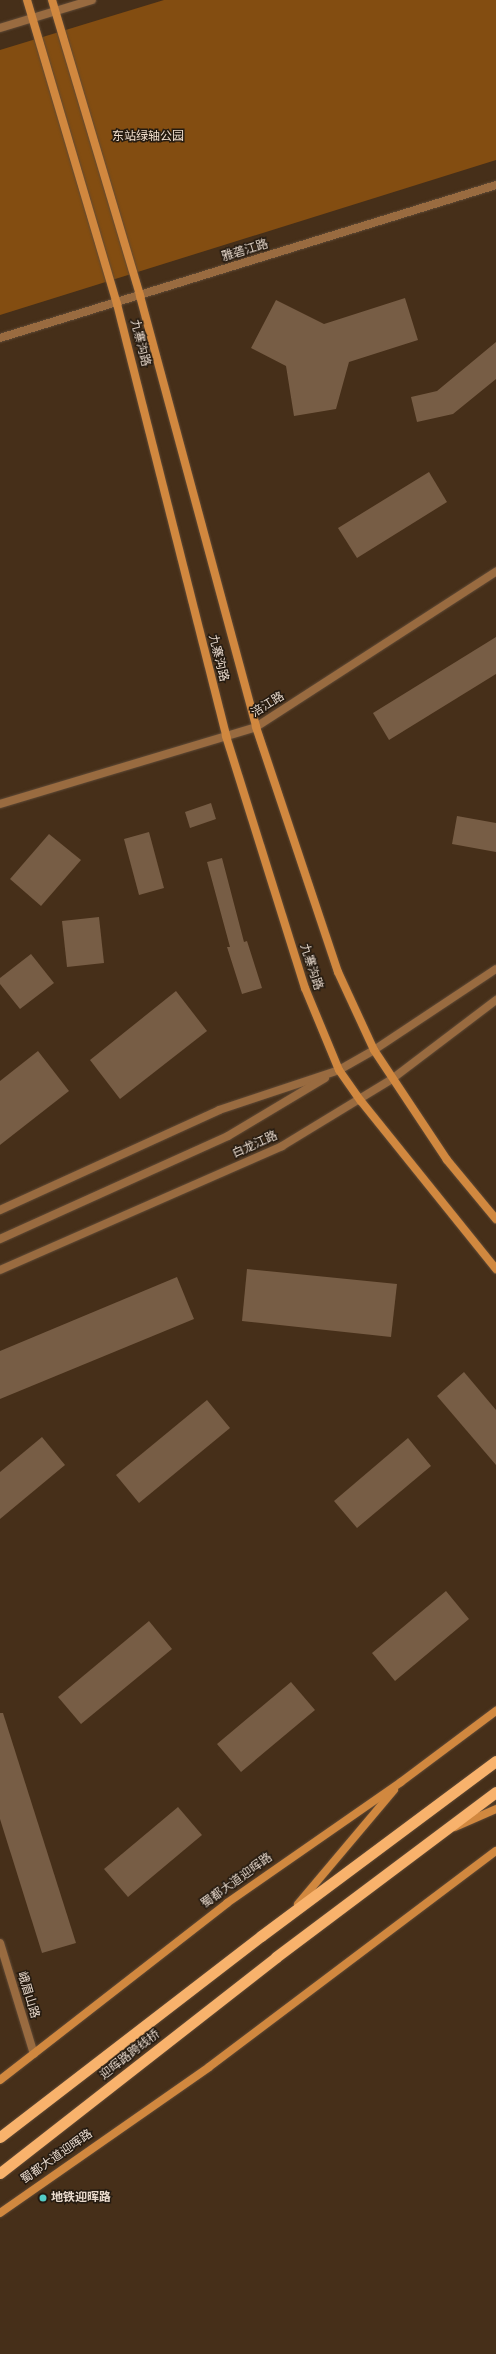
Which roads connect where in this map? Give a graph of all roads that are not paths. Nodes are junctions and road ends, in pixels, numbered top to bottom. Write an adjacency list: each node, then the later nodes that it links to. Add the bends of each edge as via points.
1 (27, 0): 5 (main road, 九寨沟路)
2 (52, 0): 4 (main road, 九寨沟路)
3 (92, 0): 4 (street)
4 (56, 11): 5 (street); 8 (main road, 九寨沟路)
5 (33, 19): 6 (street); 9 (main road, 九寨沟路)
6 (0, 28)
7 (496, 185): 8 (street, 雅砻江路)
8 (140, 296): 9 (street, 雅砻江路); 12 (main road, 九寨沟路)
9 (117, 304): 10 (street, 雅砻江路); 13 (main road, 九寨沟路)
10 (0, 338)
11 (496, 572): 12 (street, 涪江路)
12 (256, 727): 13 (street, 涪江路); 17 (main road, 九寨沟路, via 338,972)
13 (226, 736): 14 (street, 涪江路); 18 (main road, 九寨沟路, via 305,988)
14 (0, 804)
15 (496, 969): 17 (street)
16 (496, 1000): 19 (street, 白龙江路)
17 (374, 1050): 18 (street); 19 (main road, 九寨沟路)
18 (339, 1070): 20 (main road, 九寨沟路); 21 (street, via 219,1110); 23 (street, via 228,1136)
19 (392, 1079): 20 (street, 白龙江路); 22 (main road, 九寨沟路, via 447,1160)
20 (360, 1101): 24 (main road, 九寨沟路); 25 (street, 白龙江路, via 282,1146)
21 (0, 1210)
22 (496, 1220)
23 (0, 1239)
24 (496, 1269)
25 (0, 1270)
26 (496, 1711): 28 (main road, 蜀都大道迎晖路)
27 (496, 1761): 33 (highway)
28 (400, 1782): 33 (main road); 35 (main road, 蜀都大道迎晖路, via 227,1902)
29 (496, 1792): 31 (highway)
30 (496, 1809): 31 (main road)
31 (448, 1829): 38 (highway, 迎晖路跨线桥, via 276,1957)
32 (496, 1851): 39 (main road, 蜀都大道迎晖路, via 209,2067)
33 (284, 1922): 37 (highway, 迎晖路跨线桥, via 261,1936)
34 (0, 1943): 35 (street, 峨眉山路)
35 (34, 2054): 36 (main road, 蜀都大道迎晖路)
36 (0, 2080)
37 (0, 2137)
38 (0, 2173)
39 (0, 2213)

